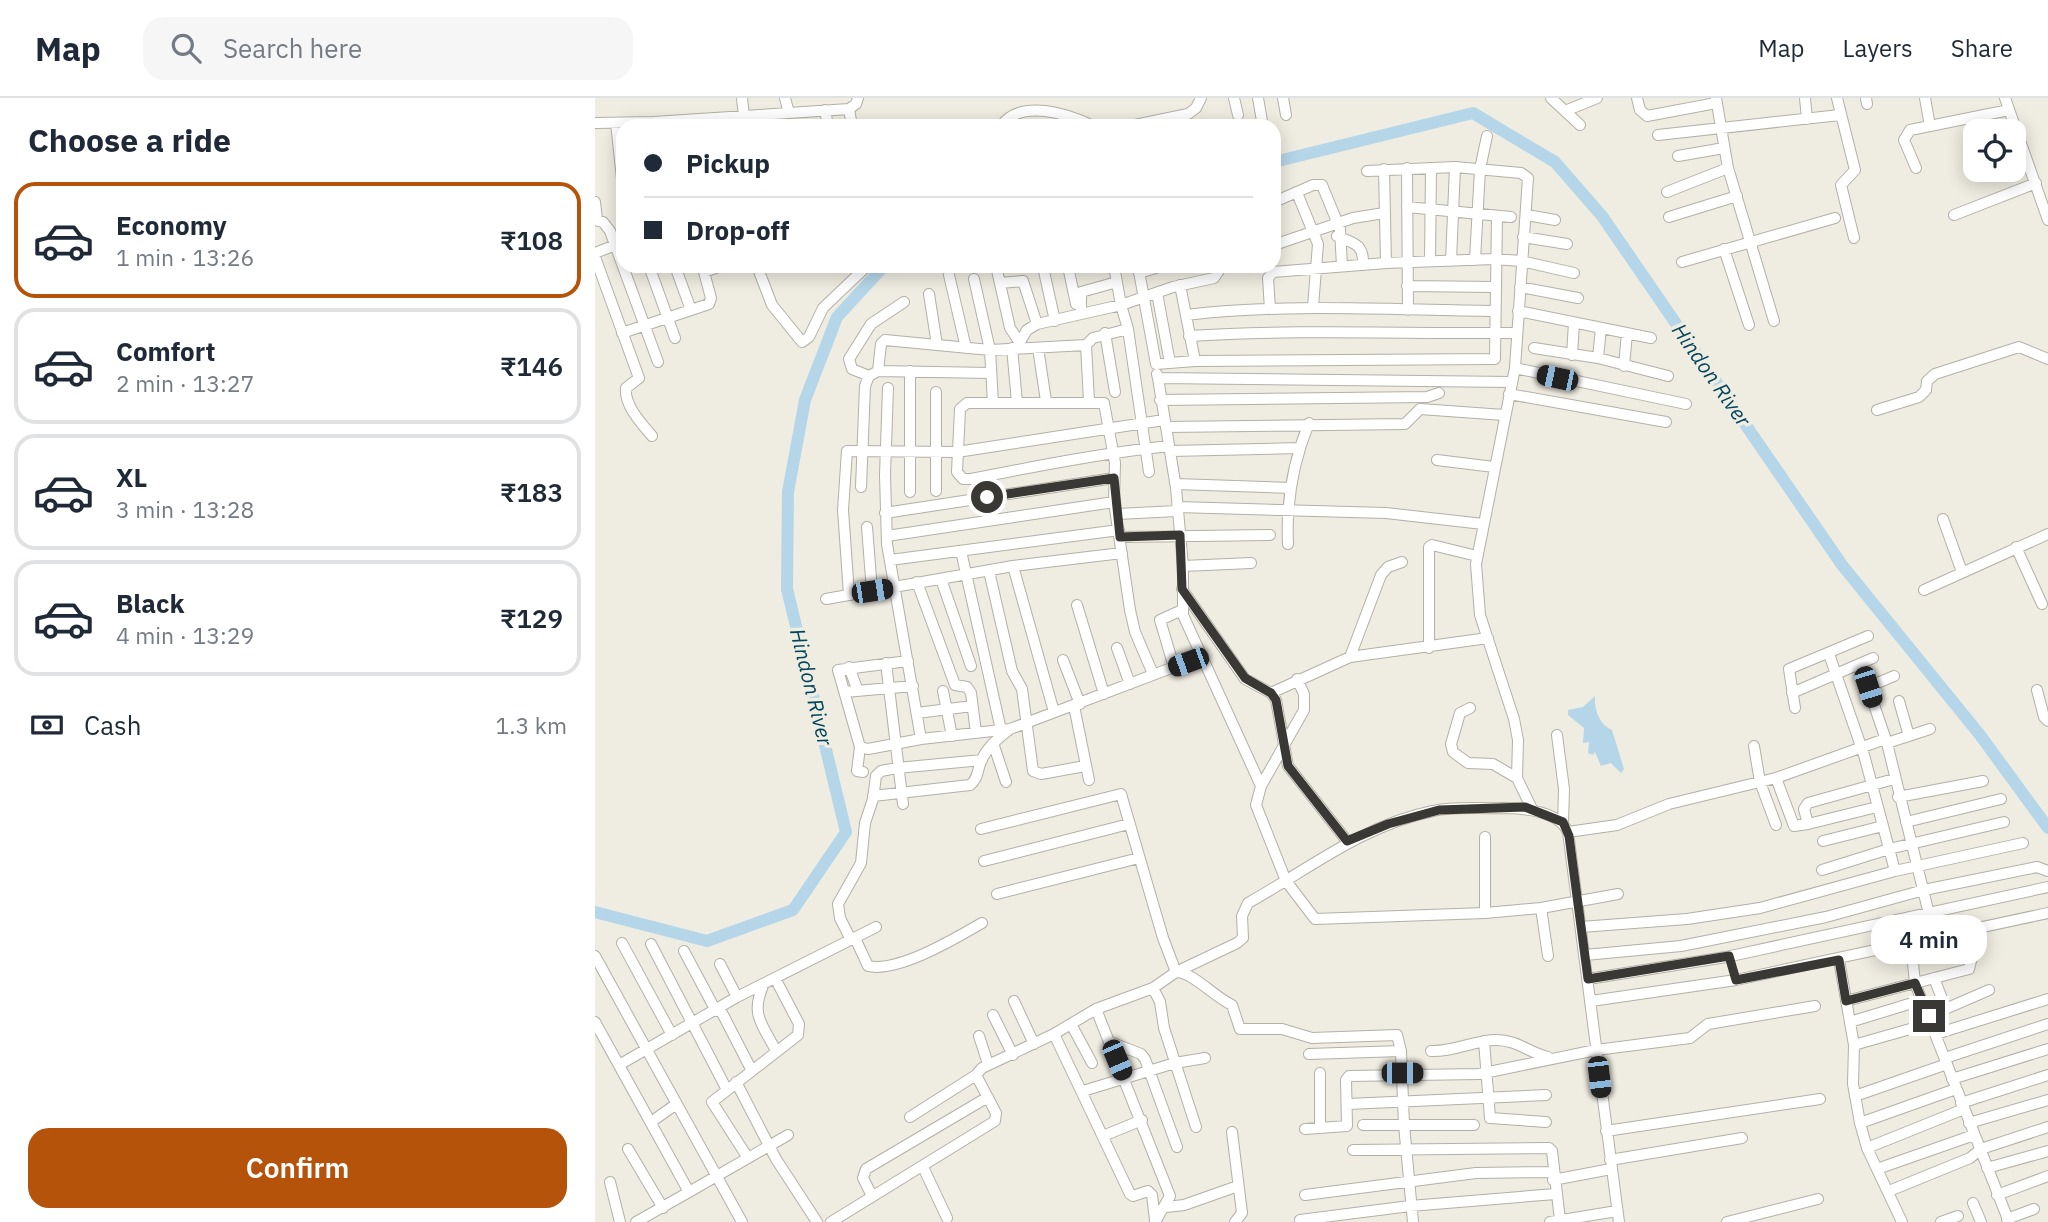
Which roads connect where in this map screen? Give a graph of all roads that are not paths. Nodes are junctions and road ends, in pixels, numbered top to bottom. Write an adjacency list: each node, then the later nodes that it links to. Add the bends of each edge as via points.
1 (742, 98): 27 (street)
2 (785, 98): 22 (street)
3 (809, 98): 21 (street)
4 (858, 98): 17 (street, via 856,104)
5 (1201, 98): 33 (street, via 1188,114)
6 (1234, 98): 24 (street)
7 (1258, 98): 34 (street)
8 (1283, 98): 25 (street)
9 (1551, 98): 18 (street)
10 (1597, 98): 18 (street)
11 (1637, 98): 16 (street, via 1647,116)
12 (1805, 98): 35 (street)
13 (1837, 98): 26 (street)
14 (1925, 98): 39 (street)
15 (2005, 98): 20 (street)
16 (1716, 101): 40 (street)
17 (841, 105): 19 (street)
18 (1570, 106): 38 (street)
19 (825, 110): 21 (street); 30 (street)
20 (2009, 110): 39 (street); 53 (street)
21 (813, 111): 22 (street)
22 (795, 112): 23 (street); 29 (street)
23 (776, 114): 27 (street); 28 (street)
24 (1238, 115)
25 (1286, 115)
26 (1840, 116): 35 (street); 77 (street, via 1855,170 1842,185)
27 (750, 119)
28 (776, 119)
29 (799, 119)
30 (827, 119)
31 (1007, 119): 32 (street, via 1022,112)
32 (1075, 119)
33 (1164, 119)
34 (1262, 119)
35 (1807, 119): 40 (street)
36 (616, 122): 37 (street)
37 (595, 123)
38 (1580, 125)
39 (1930, 126): 49 (street, via 1910,130 1904,137)
40 (1720, 130): 42 (street); 43 (street)
41 (1487, 135): 51 (street)
42 (1658, 135)
43 (1724, 148): 44 (street); 48 (street)
44 (1678, 156)
45 (1455, 167): 47 (street); 51 (street); 61 (street)
46 (1406, 168): 47 (street); 50 (street); 59 (street)
47 (1431, 168): 60 (street)
48 (1728, 168): 54 (street); 56 (street)
49 (1916, 168)
50 (1384, 169): 52 (street); 62 (street)
51 (1480, 169): 63 (street); 64 (street, via 1527,175)
52 (1367, 171)
53 (2036, 183): 65 (street); 72 (street)
54 (1667, 192)
55 (1297, 193): 57 (street); 73 (street, via 1322,186); 74 (street)
56 (1737, 196): 68 (street); 79 (street)
57 (1281, 199)
58 (595, 202): 70 (street)
59 (1407, 207): 60 (street); 90 (street)
60 (1431, 208): 61 (street); 87 (street)
61 (1452, 210): 63 (street); 88 (street)
62 (1384, 213): 73 (street); 92 (street)
63 (1478, 213): 66 (street); 85 (street)
64 (1527, 215): 71 (street); 76 (street)
65 (1954, 215)
66 (1497, 216): 67 (street); 86 (street)
67 (1511, 217)
68 (1669, 218)
69 (1835, 218): 79 (street)
70 (596, 220): 78 (street)
71 (1555, 220)
72 (2048, 220)
73 (1338, 224): 74 (street); 75 (street)
74 (1317, 231): 75 (street); 80 (street); 95 (street)
75 (1341, 237): 93 (street, via 1362,248); 94 (street)
76 (1523, 237): 81 (street); 89 (street)
77 (1854, 238)
78 (616, 240)
79 (1750, 241): 83 (street); 137 (street)
80 (1281, 243)
81 (1567, 244)
82 (616, 245): 84 (street)
83 (1724, 249): 91 (street); 141 (street)
84 (595, 255): 144 (street)
85 (1475, 260): 86 (street); 88 (street)
86 (1494, 260): 89 (street); 116 (street)
87 (1430, 261): 88 (street); 90 (street)
88 (1451, 261)
89 (1521, 261): 96 (street); 117 (street)
90 (1407, 262): 92 (street); 115 (street)
91 (1682, 262)
92 (1386, 263): 93 (street)
93 (1363, 265): 94 (street)
94 (1342, 266): 95 (street)
95 (1318, 268): 125 (street); 126 (street, via 1269,275)
96 (1559, 270): 109 (street); 120 (street)
97 (628, 273): 140 (street)
98 (651, 273): 135 (street)
99 (678, 273): 127 (street)
100 (703, 273): 127 (street, via 711,302)
101 (760, 273): 102 (street, via 772,305 802,342 823,308)
102 (860, 273)
103 (998, 273): 113 (street)
104 (1044, 273): 136 (street)
105 (1070, 273): 133 (street)
106 (1115, 273): 112 (street)
107 (1139, 273): 121 (street)
108 (1217, 273): 114 (street, via 1214,278)
109 (1574, 273)
110 (949, 275): 157 (street)
111 (974, 279): 160 (street)
112 (1117, 282): 124 (street); 133 (street, via 1081,292)
113 (1000, 283): 139 (street, via 1023,281); 156 (street)
114 (1180, 285): 118 (street); 134 (street)
115 (1408, 286): 116 (street); 129 (street)
116 (1493, 287): 131 (street)
117 (1520, 287): 120 (street); 132 (street)
118 (1157, 293): 121 (street); 169 (street)
119 (929, 294): 154 (street)
120 (1555, 294): 122 (street)
121 (1143, 298): 124 (street); 170 (street)
122 (1578, 298)
123 (904, 302): 174 (street, via 871,324 849,359 852,369)
124 (1121, 304): 133 (street); 143 (street)
125 (1313, 307): 126 (street); 128 (street)
126 (1270, 309): 134 (street)
127 (691, 310): 135 (street)
128 (1369, 310): 130 (street); 149 (street)
129 (1408, 310): 130 (street); 131 (street)
130 (1385, 311): 150 (street)
131 (1493, 311): 146 (street)
132 (1518, 312): 138 (street); 147 (street)
133 (1080, 314): 136 (street)
134 (1186, 315): 151 (street)
135 (667, 318): 140 (street); 152 (street)
136 (1055, 321): 139 (street)
137 (1774, 321)
138 (1574, 323): 142 (street); 161 (street)
139 (1037, 324): 156 (street)
140 (645, 325): 144 (street); 168 (street)
141 (1749, 325)
142 (1601, 328): 148 (street); 162 (street)
143 (1128, 329): 145 (street); 183 (street)
144 (622, 333): 205 (street, via 639,378 625,393 636,418)
145 (1105, 333): 155 (street); 185 (street)
146 (1494, 333): 147 (street); 150 (street); 164 (street)
147 (1517, 333): 171 (street)
148 (1627, 333): 153 (street); 172 (street)
149 (1368, 334): 150 (street); 151 (street, via 1266,331)
150 (1385, 334)
151 (1189, 336): 166 (street)
152 (675, 338)
153 (1651, 338)
154 (937, 345): 157 (street); 174 (street, via 883,341)
155 (1086, 345): 158 (street); 192 (street)
156 (1016, 346): 158 (street); 160 (street); 194 (street)
157 (966, 348): 160 (street)
158 (1038, 348): 191 (street)
159 (1534, 348): 161 (street)
160 (990, 350): 175 (street)
161 (1572, 355): 162 (street)
162 (1598, 358): 172 (street)
163 (1359, 359): 164 (street); 167 (street); 179 (street)
164 (1495, 359): 171 (street)
165 (2048, 359): 198 (street, via 2019,347 1935,373 1919,397)
166 (1195, 361): 167 (street); 169 (street)
167 (1303, 361): 178 (street)
168 (658, 362)
169 (1170, 363): 170 (street)
170 (1156, 364): 177 (street)
171 (1515, 364): 181 (street); 196 (street)
172 (1623, 366): 176 (street)
173 (910, 371): 174 (street); 175 (street); 211 (street)
174 (873, 373): 209 (street, via 865,386)
175 (991, 373): 195 (street)
176 (1668, 376)
177 (1158, 378): 178 (street); 190 (street)
178 (1305, 380): 179 (street); 189 (street)
179 (1357, 381): 180 (street); 188 (street)
180 (1437, 381): 181 (street); 186 (street)
181 (1511, 382): 187 (street)
182 (888, 388): 210 (street)
183 (1135, 390): 185 (street); 203 (street)
184 (936, 392): 213 (street)
185 (1115, 392): 193 (street)
186 (1439, 393): 188 (street, via 1427,397); 197 (street)
187 (1509, 394): 199 (street); 200 (street)
188 (1356, 395): 189 (street)
189 (1306, 396): 190 (street)
190 (1160, 400): 201 (street)
191 (1046, 401): 192 (street); 194 (street)
192 (1089, 401): 193 (street)
193 (1102, 401): 204 (street)
194 (1017, 402): 195 (street)
195 (993, 403): 212 (street, via 962,404)
196 (1686, 404)
197 (1444, 409): 199 (street); 202 (street, via 1420,409 1405,424)
198 (1877, 410)
199 (1504, 415): 216 (street)
200 (1666, 422)
201 (1165, 423): 202 (street); 203 (street); 207 (street)
202 (1309, 424): 208 (street)
203 (1141, 426): 204 (street); 206 (street)
204 (1107, 431): 212 (street); 214 (street)
205 (652, 436)
206 (1145, 448): 207 (street); 214 (street); 217 (street)
207 (1170, 448): 208 (street); 219 (street)
208 (1299, 448): 221 (street)
209 (862, 449): 210 (street); 220 (street); 255 (street, via 851,449 845,456 843,510)
210 (885, 450): 211 (street); 227 (street)
211 (911, 452): 213 (street); 223 (street)
212 (957, 452): 213 (street); 214 (street, via 957,472 964,479)
213 (935, 453): 222 (street)
214 (1113, 454): 218 (street)
215 (1437, 460): 216 (street)
216 (1494, 467): 229 (street)
217 (1149, 472)
218 (1114, 478): 224 (street); 227 (street)
219 (1176, 484): 221 (street); 225 (street)
220 (861, 487)
221 (1290, 488): 226 (street)
222 (936, 491)
223 (910, 492)
224 (1116, 508): 225 (street); 231 (street); 235 (street)
225 (1177, 509): 226 (street); 233 (street)
226 (1287, 512): 229 (street, via 1386,513); 236 (street)
227 (885, 513): 235 (street)
228 (1943, 519): 247 (street)
229 (1483, 524): 240 (street)
230 (867, 527): 254 (street)
231 (1120, 533): 233 (street); 238 (street); 239 (street)
232 (2048, 534): 237 (street)
233 (1180, 535): 234 (street); 245 (street)
234 (1269, 535)
235 (887, 536): 241 (street)
236 (1288, 544)
237 (2016, 547): 247 (street); 257 (street)
238 (961, 551): 241 (street); 248 (street)
239 (1122, 553): 244 (street); 275 (street, via 1132,621)
240 (1477, 556): 261 (street, via 1478,604); 263 (street, via 1429,547)
241 (890, 560): 251 (street)
242 (1402, 562): 266 (street, via 1381,575)
243 (1251, 564): 245 (street)
244 (1013, 566): 246 (street); 296 (street)
245 (1183, 566): 252 (street)
246 (989, 571): 248 (street); 299 (street)
247 (1962, 572): 253 (street)
248 (965, 575): 249 (street); 300 (street)
249 (941, 579): 250 (street); 271 (street)
250 (917, 582): 251 (street); 292 (street, via 955,685 968,688)
251 (895, 587): 254 (street); 268 (street)
252 (1182, 589): 259 (street); 287 (street, via 1245,678)
253 (1924, 590)
254 (872, 591): 255 (street)
255 (849, 594): 256 (street)
256 (826, 599)
257 (2042, 604)
258 (1077, 605): 288 (street)
259 (1182, 610): 265 (street); 274 (street, via 1160,620)
260 (1868, 636): 264 (street)
261 (1487, 638): 263 (street); 318 (street, via 1514,719)
262 (1117, 648): 279 (street)
263 (1429, 648): 266 (street)
264 (1829, 654): 276 (street); 289 (street, via 1789,669)
265 (1203, 656): 274 (street); 325 (street)
266 (1350, 657): 278 (street)
267 (1873, 658): 272 (street)
268 (908, 660): 270 (street); 281 (street)
269 (1063, 660): 291 (street)
270 (886, 663): 273 (street); 280 (street)
271 (971, 666)
272 (1858, 666): 276 (street); 282 (street)
273 (849, 667): 284 (street); 286 (street, via 838,670)
274 (1174, 667): 275 (street)
275 (1153, 674): 279 (street)
276 (1838, 676): 289 (street); 313 (street)
277 (1894, 676): 282 (street)
278 (1297, 679): 287 (street); 310 (street, via 1304,710)
279 (1130, 684): 288 (street)
280 (888, 686): 281 (street); 284 (street); 309 (street)
281 (913, 686): 297 (street)
282 (1868, 687): 307 (street)
283 (2037, 690): 298 (street)
284 (858, 691): 286 (street)
285 (943, 691): 295 (street)
286 (845, 692): 312 (street)
287 (1271, 693): 310 (street, via 1278,706)
288 (1104, 694): 291 (street)
289 (1792, 694): 294 (street)
290 (1899, 701): 305 (street)
291 (1077, 705): 296 (street); 315 (street)
292 (972, 706): 295 (street); 302 (street)
293 (1470, 708): 318 (street, via 1460,713 1453,752 1468,763 1493,764)
294 (1795, 708)
295 (947, 709): 297 (street); 304 (street)
296 (1054, 712): 299 (street)
297 (917, 713): 306 (street)
298 (2048, 721)
299 (1028, 723): 300 (street); 315 (street, via 1035,773)
300 (1005, 729): 302 (street); 308 (street)
301 (1930, 729): 305 (street)
302 (976, 733): 304 (street)
303 (1557, 735): 339 (street)
304 (952, 736): 306 (street)
305 (1909, 736): 307 (street)
306 (921, 739): 309 (street)
307 (1886, 741): 313 (street); 320 (street)
308 (993, 743): 314 (street); 323 (street)
309 (896, 744): 312 (street); 316 (street)
310 (1283, 746): 325 (street); 342 (street, via 1295,779)
311 (1755, 746): 324 (street)
312 (860, 747): 317 (street, via 857,771)
313 (1861, 748): 319 (street); 326 (street)
314 (982, 760): 316 (street); 329 (street, via 970,785)
315 (1085, 766): 321 (street)
316 (897, 768): 327 (street, via 878,773); 329 (street)
317 (863, 772)
318 (1517, 778): 332 (street)
319 (1776, 778): 324 (street); 336 (street, via 1794,826)
320 (1894, 779): 326 (street); 328 (street)
321 (1089, 780)
322 (1983, 780): 328 (street)
323 (1006, 782)
324 (1761, 782): 337 (street); 339 (street, via 1669,804 1617,825)
325 (1261, 786): 353 (street, via 1257,805)
326 (1872, 786): 331 (street); 336 (street, via 1805,804)
327 (873, 796): 329 (street); 368 (street, via 861,863 838,904 840,918)
328 (1898, 797): 333 (street)
329 (902, 799)
330 (2001, 799): 333 (street)
331 (1877, 807): 336 (street); 338 (street)
332 (1532, 809): 339 (street); 342 (street, via 1434,810)
333 (1906, 822): 345 (street)
334 (2004, 822): 345 (street)
335 (1129, 824): 340 (street, via 1124,799 1116,793); 347 (street); 348 (street)
336 (1808, 824)
337 (1776, 825)
338 (1883, 826): 343 (street); 346 (street)
339 (1565, 827): 358 (street)
340 (981, 829)
341 (1485, 837): 361 (street)
342 (1347, 841): 353 (street)
343 (1823, 841)
344 (2023, 843): 349 (street)
345 (1912, 845): 346 (street); 349 (street)
346 (1889, 849): 350 (street); 352 (street)
347 (1139, 858): 356 (street); 380 (street)
348 (983, 862)
349 (1917, 867): 352 (street); 355 (street)
350 (1822, 870)
351 (2048, 871): 355 (street, via 2037,867)
352 (1895, 872): 360 (street)
353 (1286, 881): 361 (street, via 1310,915 1321,920); 380 (street, via 1248,903 1242,916 1243,937)
354 (2048, 887): 363 (street)
355 (1924, 890): 363 (street); 367 (street)
356 (997, 894)
357 (1618, 894): 358 (street)
358 (1579, 901): 359 (street); 366 (street)
359 (1541, 908): 361 (street); 376 (street)
360 (1750, 909): 366 (street); 367 (street)
361 (1485, 913)
362 (2048, 913): 370 (street)
363 (1929, 914): 377 (street)
364 (982, 923): 368 (street, via 924,954 877,967 868,966)
365 (876, 927): 368 (street)
366 (1581, 927): 374 (street)
367 (1750, 932): 374 (street, via 1681,946)
368 (853, 939): 383 (street)
369 (622, 943): 408 (street)
370 (1912, 943): 378 (street); 385 (street)
371 (651, 944): 403 (street)
372 (684, 951): 398 (street)
373 (1973, 953): 381 (street, via 1971,968)
374 (1585, 955): 382 (street)
375 (595, 956): 415 (street)
376 (1548, 956)
377 (1729, 956): 382 (street); 384 (street)
378 (1839, 960): 384 (street); 394 (street)
379 (720, 964): 389 (street)
380 (1176, 972): 387 (street); 418 (street, via 1192,976 1215,997 1232,1005 1240,1029 1282,1029 1312,1038 1394,1034)
381 (1934, 978): 385 (street); 397 (street)
382 (1588, 979): 393 (street)
383 (776, 980): 386 (street); 417 (street, via 801,1030)
384 (1736, 980): 393 (street)
385 (1915, 983): 391 (street); 394 (street)
386 (763, 986): 389 (street); 417 (street, via 757,1015)
387 (1153, 988): 396 (street); 426 (street)
388 (1989, 990): 397 (street)
389 (737, 997): 398 (street)
390 (2048, 999): 407 (street)
391 (1922, 1000): 400 (street); 402 (street)
392 (1014, 1001): 412 (street)
393 (1591, 1001): 416 (street)
394 (1846, 1001): 402 (street)
395 (1815, 1006): 416 (street, via 1708,1024 1690,1038)
396 (1096, 1009): 404 (street); 411 (street)
397 (1945, 1009): 400 (street)
398 (718, 1010): 403 (street); 429 (street)
399 (993, 1015): 420 (street)
400 (1930, 1019): 407 (street); 413 (street)
401 (595, 1022): 428 (street)
402 (1850, 1022): 413 (street)
403 (694, 1024): 408 (street); 438 (street)
404 (1071, 1024): 406 (street); 425 (street)
405 (2048, 1024): 424 (street)
406 (1054, 1034): 412 (street); 439 (street)
407 (1936, 1034): 424 (street)
408 (672, 1035): 415 (street)
409 (979, 1036): 427 (street)
410 (1484, 1041): 419 (street, via 1451,1051); 423 (street, via 1523,1044); 431 (street)
411 (1110, 1042): 430 (street, via 1140,1054); 436 (street)
412 (1034, 1044): 420 (street)
413 (1854, 1045): 441 (street)
414 (2048, 1049): 437 (street)
415 (645, 1050): 428 (street); 449 (street)
416 (1596, 1050): 423 (street); 465 (street)
417 (776, 1051): 429 (street)
418 (1401, 1051): 421 (street); 433 (street)
419 (1431, 1051)
420 (1013, 1055): 427 (street)
421 (1309, 1055)
422 (1205, 1058): 426 (street)
423 (1551, 1058): 431 (street)
424 (1946, 1061): 437 (street); 441 (street)
425 (1092, 1063)
426 (1175, 1063): 430 (street); 461 (street)
427 (988, 1064): 434 (street)
428 (619, 1065): 454 (street)
429 (751, 1069): 438 (street)
430 (1150, 1070): 436 (street); 472 (street)
431 (1486, 1072): 433 (street); 443 (street)
432 (1319, 1073): 463 (street)
433 (1402, 1073): 446 (street); 448 (street, via 1349,1076)
434 (976, 1075): 442 (street); 444 (street)
435 (2048, 1075): 450 (street)
436 (1125, 1077): 439 (street); 453 (street)
437 (1954, 1084): 450 (street); 456 (street)
438 (731, 1085): 471 (street); 479 (street, via 712,1102)
439 (1083, 1091): 469 (street)
440 (1545, 1095): 443 (street)
441 (1855, 1096): 456 (street)
442 (988, 1097): 452 (street); 481 (street, via 995,1121)
443 (1488, 1097): 446 (street); 455 (street, via 1492,1120)
444 (940, 1098): 451 (street); 452 (street)
445 (1820, 1099): 465 (street)
446 (1403, 1100): 448 (street); 459 (street)
447 (2048, 1100): 457 (street)
448 (1348, 1104): 463 (street, via 1346,1126)
449 (675, 1105): 454 (street); 484 (street)
450 (1963, 1106): 457 (street); 473 (street)
451 (910, 1117)
452 (953, 1117): 495 (street, via 866,1169 863,1178)
453 (1142, 1119): 469 (street); 499 (street, via 1170,1196)
454 (651, 1122): 491 (street)
455 (1546, 1122)
456 (1860, 1123): 473 (street)
457 (1969, 1123): 468 (street)
458 (1363, 1125): 459 (street)
459 (1403, 1125): 460 (street); 475 (street)
460 (1474, 1125)
461 (1196, 1127)
462 (2048, 1127): 476 (street)
463 (1319, 1128): 464 (street)
464 (1305, 1129)
465 (1606, 1131): 480 (street)
466 (1232, 1132): 489 (street)
467 (788, 1135): 471 (street)
468 (1974, 1135): 476 (street); 483 (street)
469 (1103, 1136): 508 (street, via 1132,1195 1148,1191 1152,1195)
470 (1742, 1138): 480 (street)
471 (772, 1146): 479 (street); 514 (street)
472 (1177, 1147)
473 (1867, 1148): 483 (street)
474 (628, 1149): 500 (street)
475 (1405, 1149): 477 (street); 485 (street, via 1547,1147 1552,1151); 488 (street)
476 (1980, 1149): 482 (street); 490 (street, via 1970,1158)
477 (1353, 1150)
478 (2048, 1151): 482 (street)
479 (748, 1158): 484 (street)
480 (1610, 1164): 485 (street); 502 (street)
481 (923, 1167): 495 (street); 505 (street)
482 (1987, 1168): 494 (street)
483 (1877, 1169): 490 (street)
484 (716, 1176): 491 (street); 513 (street)
485 (1553, 1176): 488 (street, via 1476,1173); 492 (street)
486 (2048, 1176): 494 (street)
487 (610, 1181): 511 (street)
488 (1409, 1182): 493 (street); 498 (street)
489 (1238, 1186): 499 (street); 516 (street, via 1242,1213)
490 (1889, 1191): 519 (street)
491 (689, 1192): 500 (street)
492 (1555, 1194): 498 (street); 509 (street)
493 (1305, 1195)
494 (1997, 1195): 510 (street)
495 (872, 1196): 504 (street)
496 (1818, 1199): 506 (street)
497 (1973, 1203): 521 (street)
498 (1410, 1206): 507 (street); 517 (street)
499 (1166, 1207): 508 (street)
500 (663, 1208): 512 (street)
501 (2034, 1209): 510 (street)
502 (1618, 1216): 509 (street)
503 (1958, 1216): 520 (street)
504 (851, 1217): 515 (street)
505 (947, 1218)
506 (1757, 1219): 518 (street)
507 (1300, 1220)
508 (1155, 1221)
509 (1555, 1221)
510 (2008, 1221)
511 (620, 1222)
512 (636, 1222)
513 (742, 1222)
514 (817, 1222)
515 (831, 1222)
516 (1235, 1222)
517 (1413, 1222)
518 (1727, 1222)
519 (1902, 1222)
520 (1941, 1222)
521 (1981, 1222)

